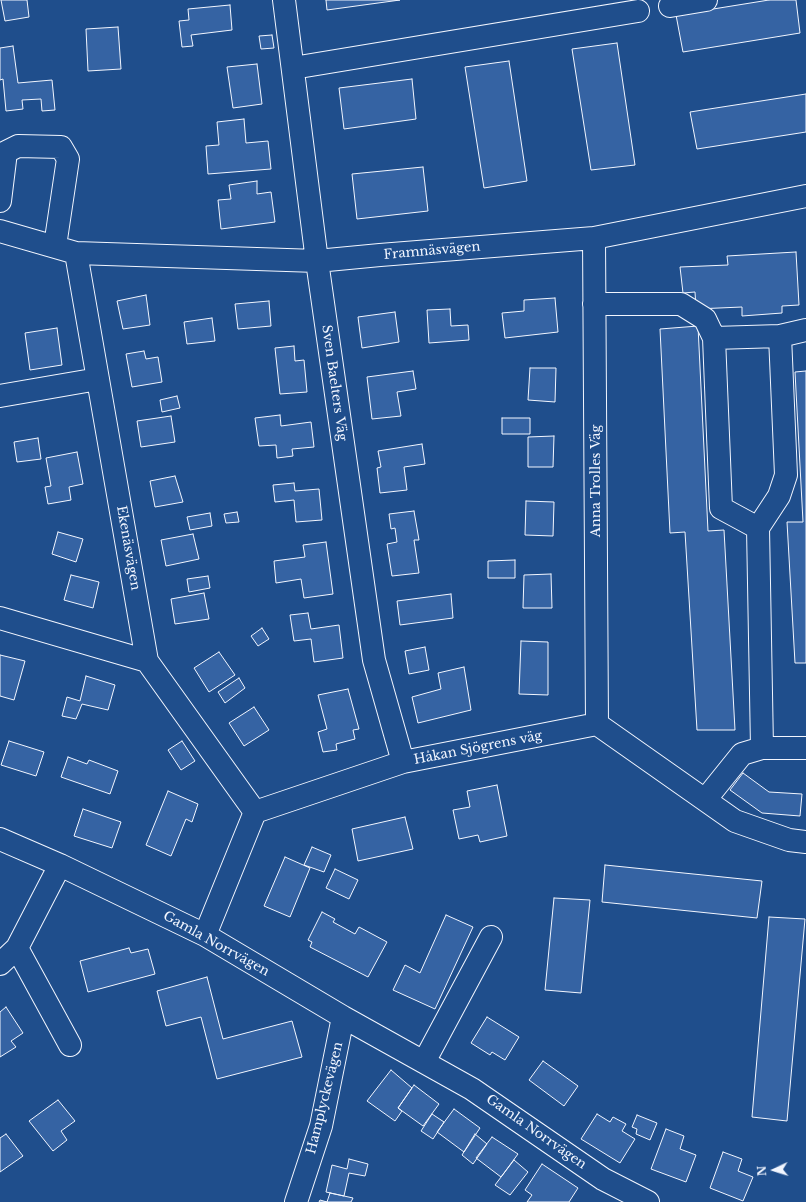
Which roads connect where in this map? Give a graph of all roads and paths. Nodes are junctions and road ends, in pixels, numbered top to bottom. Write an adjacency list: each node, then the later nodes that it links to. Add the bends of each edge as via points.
1 (284, 0): 5 (street, Sven Baelters Väg)
2 (706, 0): 3 (street)
3 (670, 6)
4 (638, 11): 5 (street)
5 (292, 68): 12 (street, Sven Baelters Väg)
6 (806, 196): 9 (street, Framnäsvägen)
7 (0, 201): 10 (street, via 6,152 18,146 61,147 68,159)
8 (0, 231): 10 (street, Framnäsvägen)
9 (594, 238): 12 (street, Framnäsvägen); 13 (street, Anna Trolles Väg)
10 (55, 246): 11 (street, Framnäsvägen)
11 (76, 252): 12 (street, Framnäsvägen); 17 (street, Ekenäsvägen)
12 (317, 261): 25 (street, Sven Baelters Väg, via 374,660)
13 (594, 304): 16 (street, via 681,304 705,319); 22 (street, Anna Trolles Väg)
14 (806, 330): 15 (street)
15 (780, 336): 16 (street); 19 (street, via 786,475 779,496)
16 (714, 338): 19 (street, via 721,508)
17 (98, 379): 18 (street); 21 (street, Ekenäsvägen)
18 (0, 396)
19 (758, 528): 23 (street)
20 (0, 618): 21 (street)
21 (147, 661): 27 (street, Ekenäsvägen)
22 (597, 724): 25 (street, Håkan Sjögrens väg); 26 (street)
23 (762, 748): 24 (street); 26 (street, via 742,754)
24 (806, 748)
25 (404, 762): 27 (street, Håkan Sjögrens väg)
26 (705, 800): 29 (street, via 735,821 789,840)
27 (255, 812): 31 (street)
28 (0, 839): 30 (street, Gamla Norrvägen)
29 (806, 842)
30 (60, 865): 31 (street, Gamla Norrvägen); 33 (street)
31 (205, 935): 35 (street, Gamla Norrvägen)
32 (491, 937): 37 (street)
33 (17, 948): 34 (street); 36 (street)
34 (0, 964)
35 (343, 1017): 37 (street, Gamla Norrvägen); 38 (street, Hamplyckevägen, via 321,1126)
36 (70, 1045)
37 (424, 1062): 39 (street, Gamla Norrvägen, via 472,1089 604,1179)
38 (296, 1202)
39 (648, 1202)

